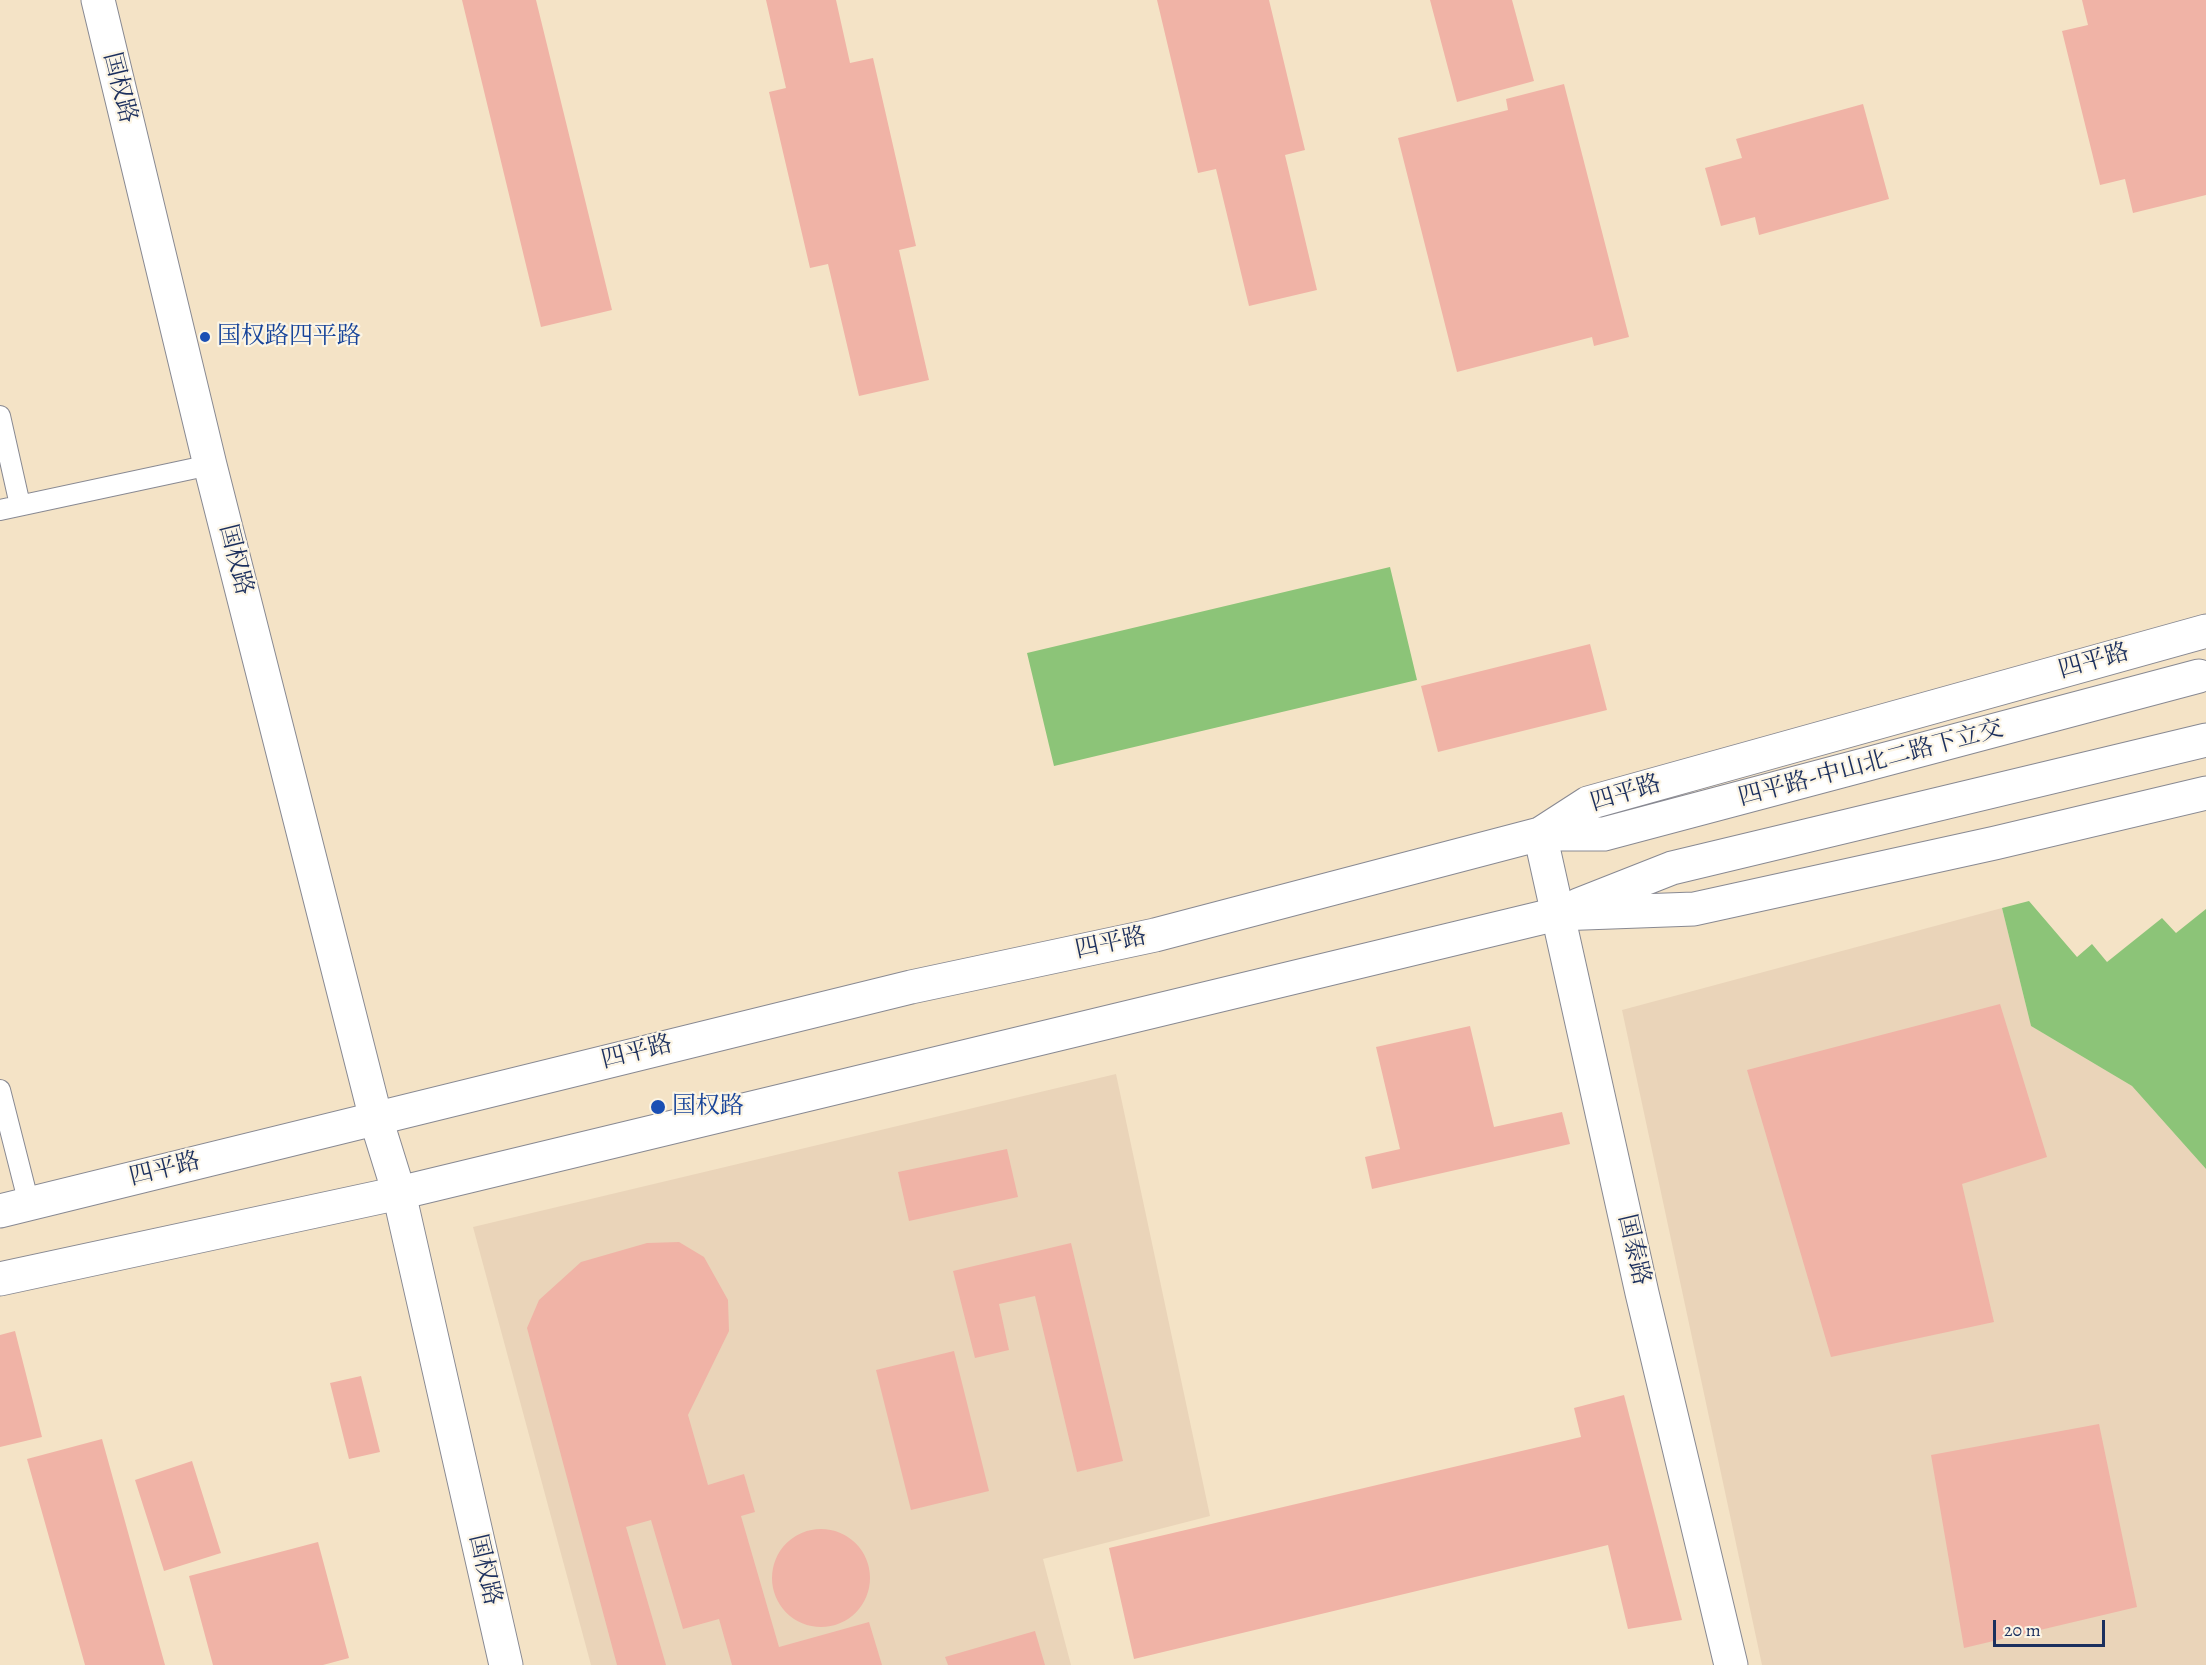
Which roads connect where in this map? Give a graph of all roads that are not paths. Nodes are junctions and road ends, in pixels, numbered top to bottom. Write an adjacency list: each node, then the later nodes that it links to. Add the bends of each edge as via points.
1 (98, 0): 3 (main road, 国权路)
2 (0, 416): 4 (lane)
3 (210, 465): 4 (lane); 13 (main road, 国权路)
4 (20, 505): 5 (lane)
5 (0, 510)
6 (2206, 631): 10 (main road, 四平路, via 1588,803)
7 (2199, 676): 10 (main road, 四平路-中山北二路下立交, via 1604,834)
8 (2206, 740): 11 (main road, via 1672,868)
9 (2206, 793): 11 (main road, via 1694,909)
10 (1540, 834): 11 (main road, 国泰路); 13 (main road, 四平路, via 1155,935 911,987)
11 (1557, 914): 14 (main road); 18 (main road, 国泰路)
12 (0, 1090): 15 (lane)
13 (376, 1119): 14 (main road, 国权路); 15 (main road, 四平路)
14 (399, 1193): 16 (main road); 17 (main road, 国权路)
15 (14, 1207)
16 (0, 1279)
17 (506, 1665)
18 (1731, 1665)

